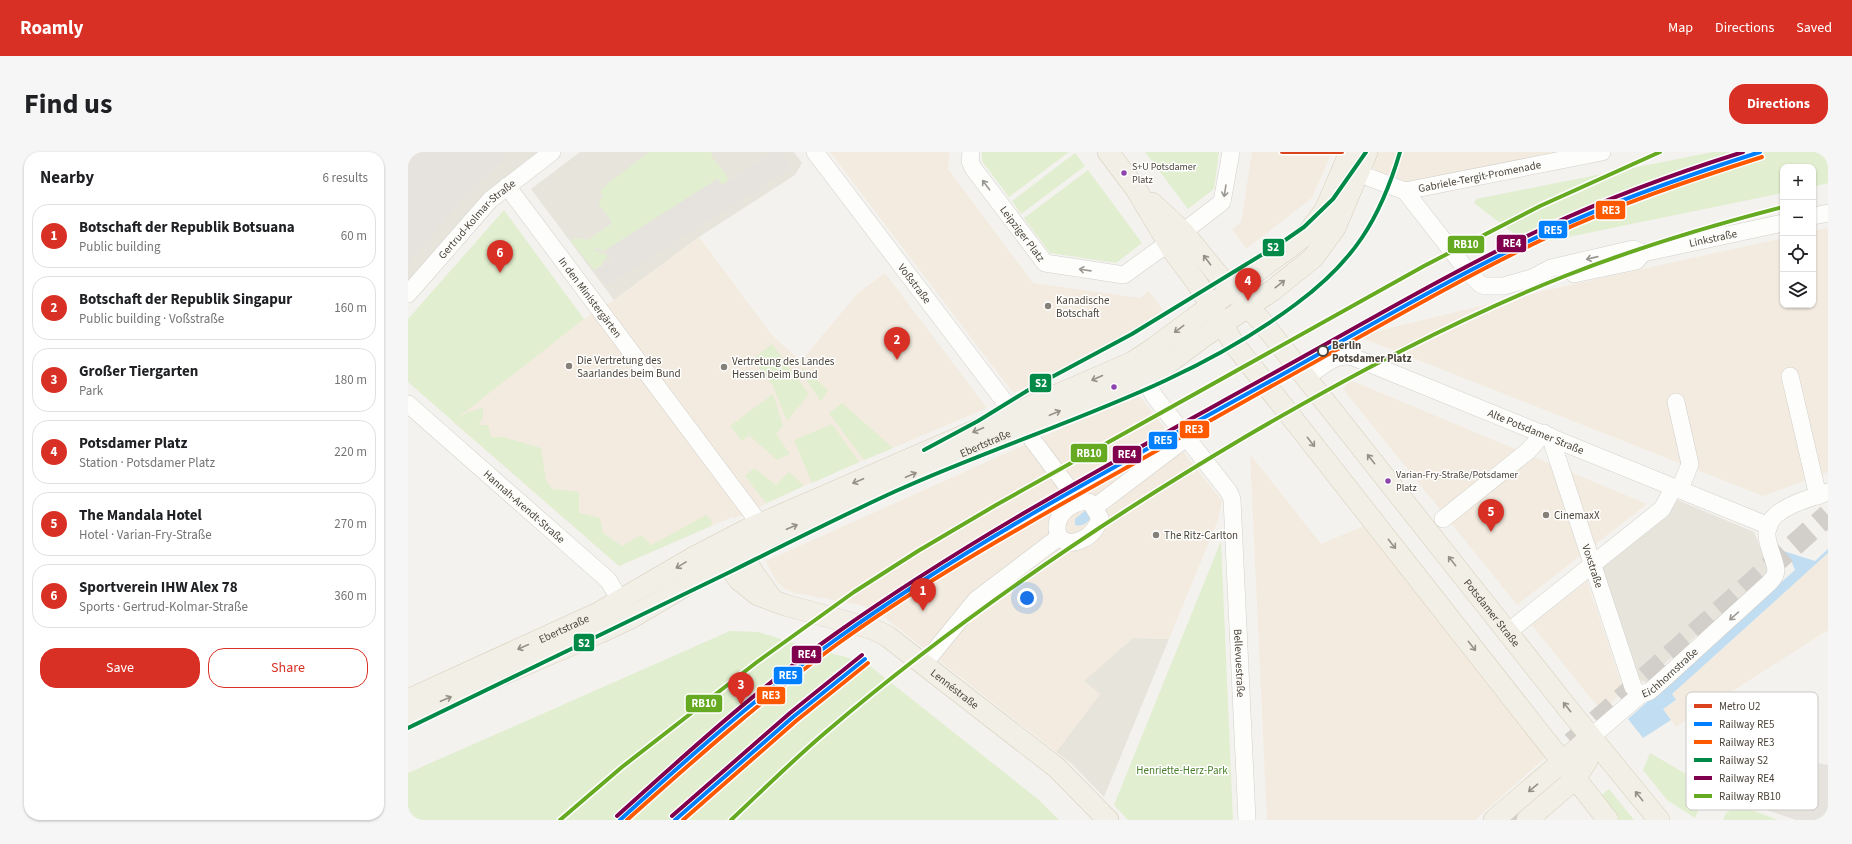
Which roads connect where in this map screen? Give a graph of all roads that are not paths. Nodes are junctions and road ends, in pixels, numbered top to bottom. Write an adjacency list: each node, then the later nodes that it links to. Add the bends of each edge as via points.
1 (552, 152): 9 (street, Gertrud-Kolmar-Straße)
2 (815, 152): 25 (street, Voßstraße)
3 (971, 152): 14 (street, Leipziger Platz, one-way to 3, via 1124,275 1045,263 973,168 970,161)
4 (1108, 152): 14 (main road)
5 (1231, 152): 14 (street, Leipziger Platz, one-way to 14, via 1222,202)
6 (1367, 152): 8 (main road)
7 (1602, 152): 10 (street, Gabriele-Tergit-Promenade)
8 (1351, 165): 10 (street); 15 (main road, via 1326,210 1312,228 1300,240); 18 (main road, one-way to 8, via 1305,265 1320,250 1340,218)
9 (507, 186): 16 (street, Gertrud-Kolmar-Straße, via 486,204); 32 (street, In den Ministergärten)
10 (1405, 191): 13 (street, Linkstraße, via 1469,273 1480,284 1490,288 1532,278 1551,268 1633,249 1643,253)
11 (1828, 213): 12 (street)
12 (1816, 215)
13 (1780, 224)
14 (1176, 238): 15 (main road, one-way to 14); 17 (main road)
15 (1232, 290): 17 (main road); 18 (main road, Potsdamer Straße)
16 (408, 294)
17 (1210, 306): 19 (main road); 20 (main road, one-way to 20)
18 (1248, 307): 19 (main road); 22 (main road, Potsdamer Straße)
19 (1222, 325): 20 (main road, via 1166,365); 44 (main road, one-way to 44, via 1237,348)
20 (1137, 369): 25 (main road, Ebertstraße); 27 (street, Bellevuestraße)
21 (1790, 376): 29 (street)
22 (1306, 378): 26 (street, Alte Potsdamer Straße, via 1336,357 1349,356); 38 (main road, Potsdamer Straße, one-way to 22)
23 (1676, 402): 28 (street, via 1690,464)
24 (408, 404): 37 (street, Hannah-Arendt-Straße, via 608,580)
25 (1018, 421): 30 (street, Voßstraße); 32 (main road, Ebertstraße, one-way to 32); 35 (main road, Ebertstraße, one-way to 25, via 770,536)
26 (1547, 435): 28 (street, Alte Potsdamer Straße); 31 (street); 36 (street, Voxstraße)
27 (1186, 438): 30 (street); 47 (street, Bellevuestraße, via 1229,492 1232,500)
28 (1677, 488): 33 (street, Alte Potsdamer Straße); 36 (street, via 1662,509)
29 (1823, 494): 33 (street, via 1781,512)
30 (1087, 504): 34 (street, via 1065,510 1058,518 1056,527); 34 (street, via 1100,518 1097,527 1076,542 1068,543)
31 (1443, 519)
32 (760, 524): 35 (main road, Ebertstraße)
33 (1769, 526): 40 (street, Eichhornstraße, one-way to 40, via 1768,543 1776,570 1774,578 1650,691)
34 (1060, 537): 39 (street, via 976,600)
35 (729, 549): 37 (main road, Ebertstraße); 39 (main road, Lennéstraße, via 745,586 758,595 879,632)
36 (1593, 564): 38 (street); 40 (street, Voxstraße, via 1633,687)
37 (626, 609): 41 (main road, Ebertstraße, one-way to 41, via 598,613); 42 (main road, Ebertstraße, one-way to 37, via 592,636)
38 (1508, 632): 43 (main road, Potsdamer Straße, one-way to 38)
39 (924, 665): 46 (main road, Lennéstraße, via 1057,768)
40 (1640, 695): 43 (street, Eichhornstraße)
41 (408, 700)
42 (408, 715)
43 (1591, 737): 44 (main road, Eichhornstraße); 45 (main road, via 1586,761); 51 (main road, Potsdamer Straße, one-way to 43)
44 (1562, 762): 45 (main road); 48 (main road, Eichhornstraße, one-way to 48)
45 (1575, 779): 49 (main road); 50 (main road)
46 (1108, 820)
47 (1247, 820)
48 (1494, 820)
49 (1527, 820)
50 (1608, 820)
51 (1659, 820)

